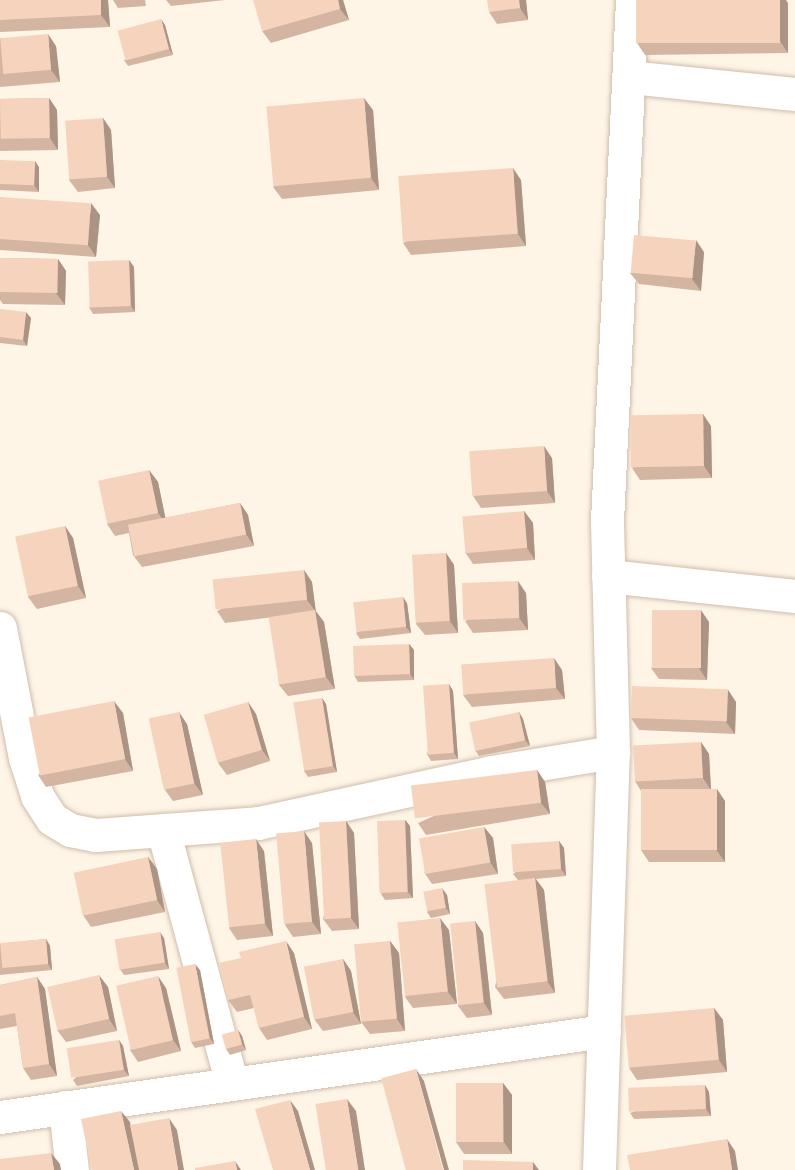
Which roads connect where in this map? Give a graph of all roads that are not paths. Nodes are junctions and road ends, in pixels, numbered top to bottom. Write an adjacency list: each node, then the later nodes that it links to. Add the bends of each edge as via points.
1 (632, 0): 2 (street)
2 (630, 77): 3 (street); 4 (street, via 607,521)
3 (795, 94)
4 (608, 576): 5 (street); 7 (street)
5 (795, 596)
6 (0, 628): 8 (street, via 25,758 37,796 52,819 70,830 96,835)
7 (613, 752): 8 (street, via 491,772 258,823); 9 (street)
8 (163, 830): 10 (street)
9 (604, 1031): 10 (street); 14 (street)
10 (232, 1084): 11 (street)
11 (65, 1107): 12 (street); 13 (street)
12 (0, 1117)
13 (72, 1170)
14 (599, 1170)

